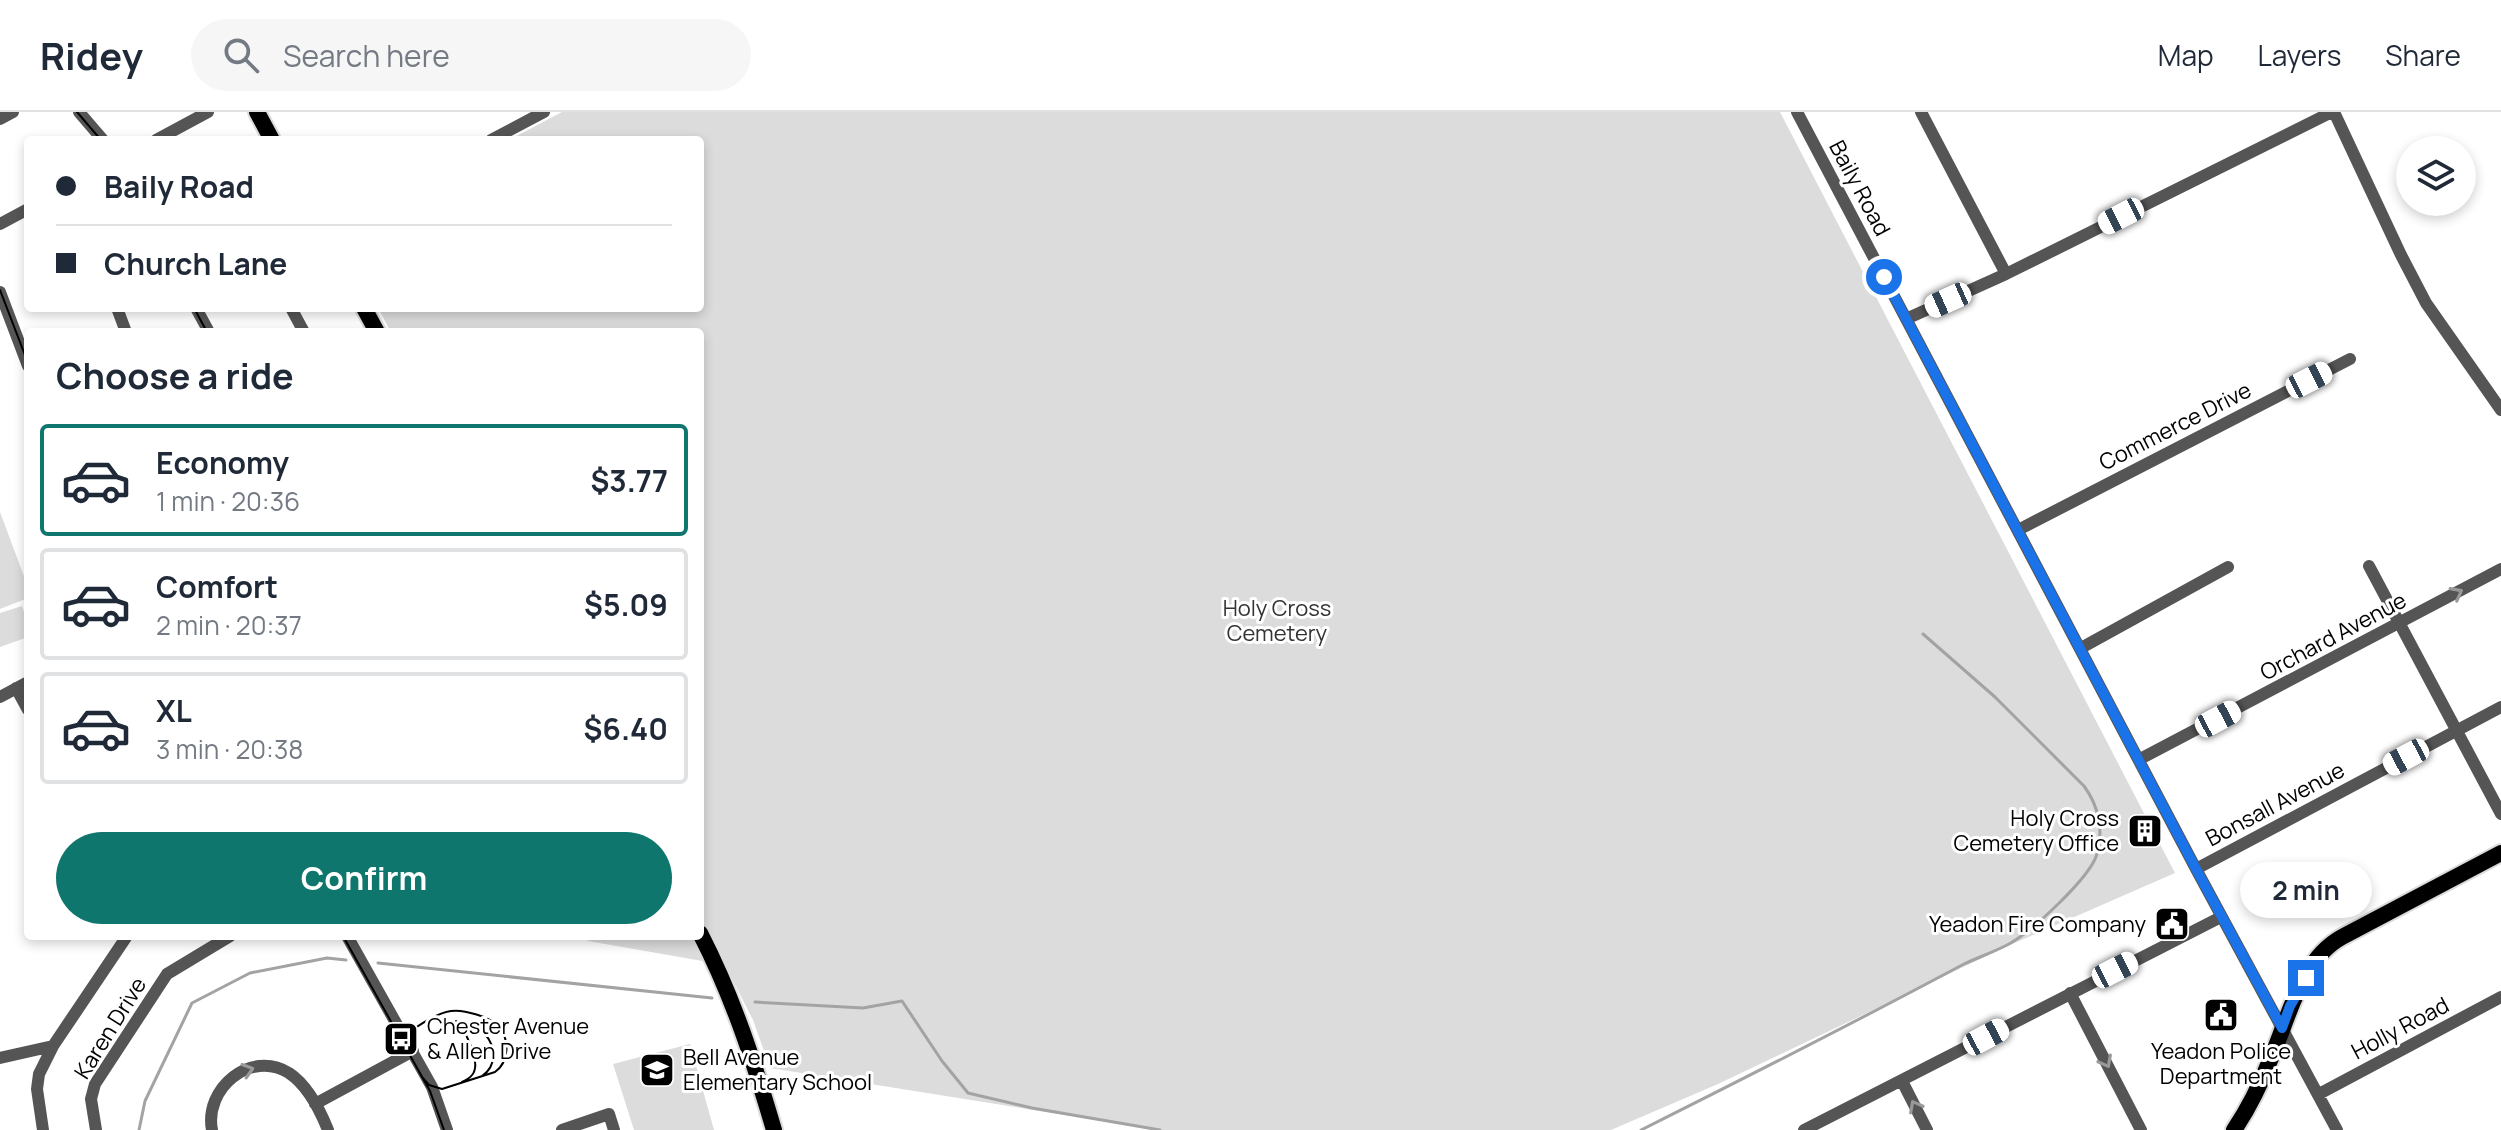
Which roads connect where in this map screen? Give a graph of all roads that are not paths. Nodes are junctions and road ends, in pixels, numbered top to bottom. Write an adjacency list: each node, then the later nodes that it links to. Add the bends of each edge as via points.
1 (13, 112): 9 (street)
2 (79, 112): 11 (street)
3 (208, 112): 10 (street)
4 (257, 112): 14 (main road)
5 (544, 112): 15 (street)
6 (1797, 112): 20 (street, Baily Road)
7 (1921, 112): 18 (street)
8 (2333, 112): 18 (street); 23 (street, via 2426,303)
9 (0, 119)
10 (181, 127): 12 (street); 13 (street)
11 (100, 136)
12 (164, 136)
13 (185, 136)
14 (270, 136)
15 (499, 136)
16 (24, 211): 17 (street)
17 (0, 224)
18 (2006, 274): 20 (street)
19 (0, 292): 21 (street)
20 (1906, 319): 24 (street, Baily Road)
21 (24, 355)
22 (2350, 359): 24 (street, Commerce Drive)
23 (2501, 410)
24 (2018, 530): 29 (street, Baily Road)
25 (2369, 566): 28 (street)
26 (2228, 567): 29 (street)
27 (2501, 569): 28 (street, Orchard Avenue, one-way to 27)
28 (2400, 623): 33 (street); 34 (street, Orchard Avenue)
29 (2081, 648): 34 (street, Baily Road)
30 (11, 689): 31 (street)
31 (24, 705)
32 (2501, 707): 33 (street, Bonsall Avenue)
33 (2457, 730): 35 (street); 37 (street, Bonsall Avenue)
34 (2140, 759): 37 (street, Baily Road)
35 (2501, 814)
36 (2501, 853): 45 (main road, via 2331,944 2319,956)
37 (2196, 869): 38 (street, Baily Road)
38 (2221, 917): 43 (street); 45 (street, Baily Road)
39 (124, 940): 46 (street)
40 (223, 940): 53 (street, Karen Drive, via 167,974 95,1084 91,1099)
41 (349, 940): 47 (street)
42 (703, 940): 59 (main road, via 743,1029)
43 (2070, 993): 49 (street); 62 (street, one-way to 62)
44 (2501, 997): 50 (street, Holly Road)
45 (2282, 1028): 50 (street, Baily Road); 63 (main road)
46 (53, 1046): 48 (street); 52 (street, via 37,1089)
47 (413, 1051): 51 (street); 56 (street)
48 (0, 1058)
49 (1902, 1081): 60 (street); 61 (street, one-way to 49)
50 (2319, 1094): 64 (street, Baily Road)
51 (315, 1104): 54 (street, one-way to 51, via 211,1113 219,1093 236,1073 247,1069 270,1067 289,1073); 55 (street)
52 (43, 1130)
53 (96, 1130)
54 (212, 1130)
55 (328, 1130)
56 (447, 1130)
57 (562, 1130): 58 (street, via 609,1114)
58 (614, 1130)
59 (774, 1130)
60 (1804, 1130)
61 (1927, 1130)
62 (2141, 1130)
63 (2234, 1130)
64 (2337, 1130)

